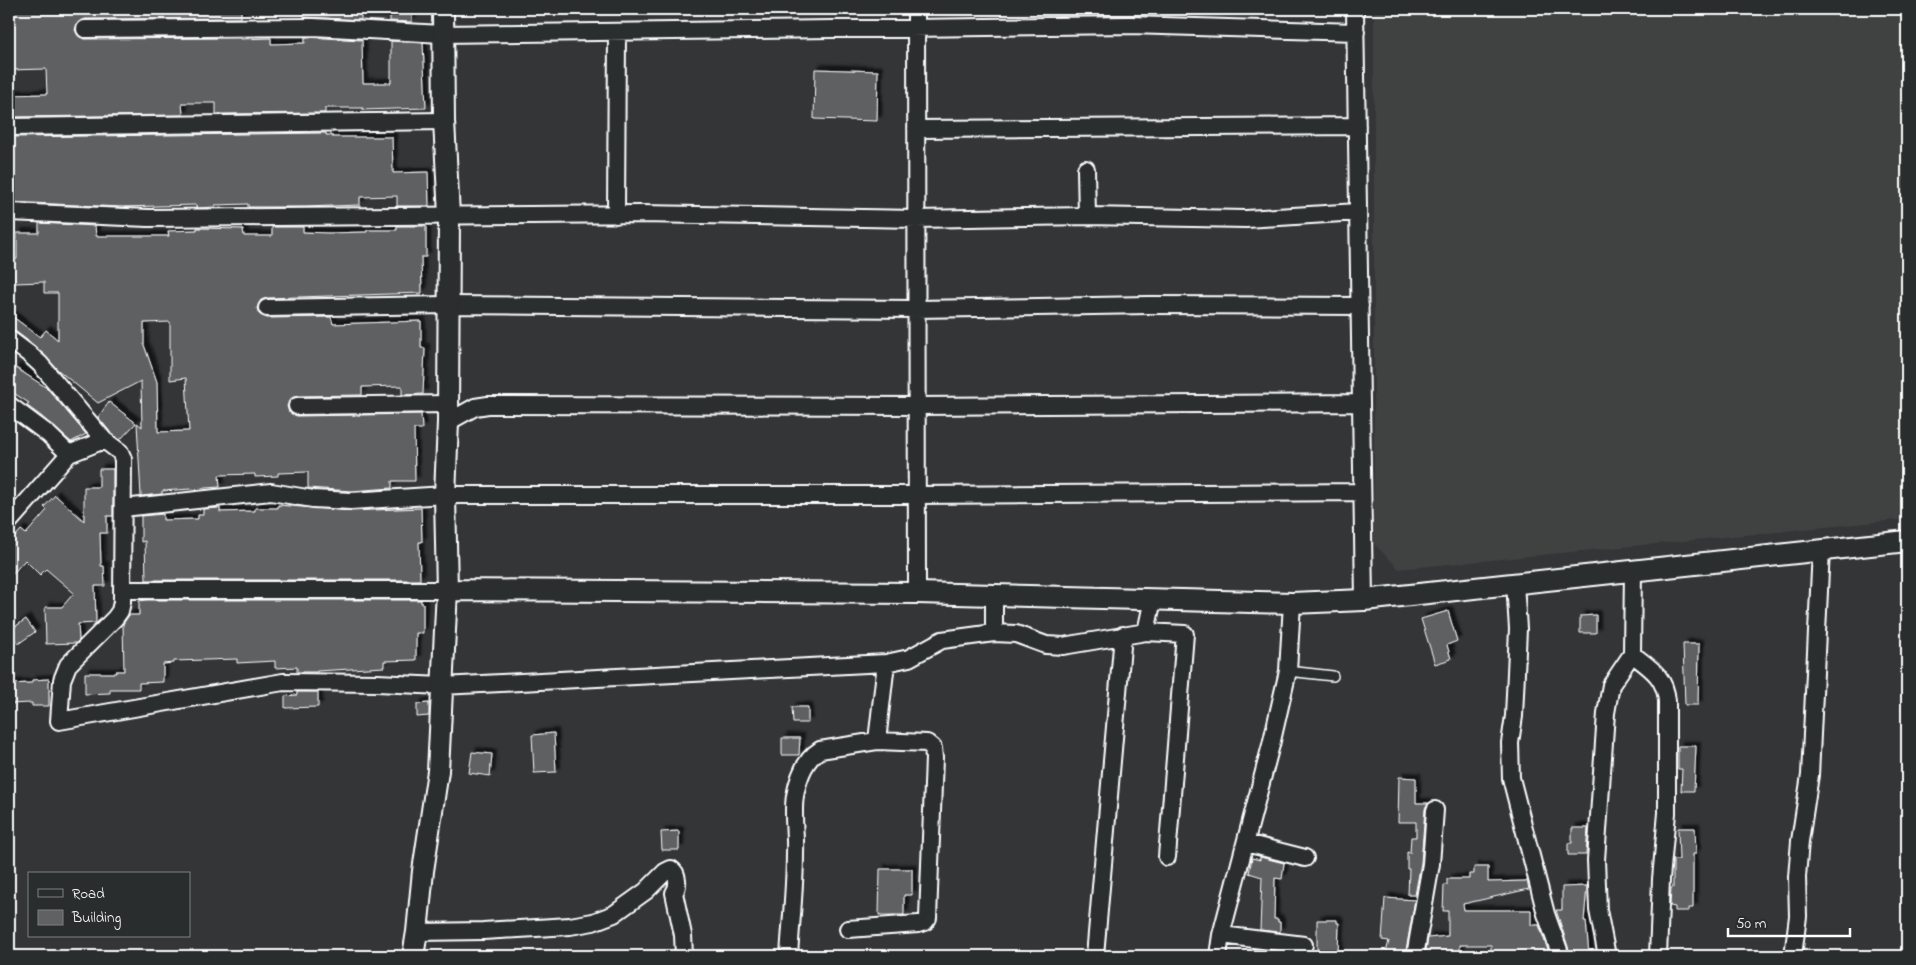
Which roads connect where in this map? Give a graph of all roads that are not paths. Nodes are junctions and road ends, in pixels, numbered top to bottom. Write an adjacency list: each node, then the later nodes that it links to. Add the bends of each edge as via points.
1 (443, 9): 8 (street)
2 (916, 9): 5 (street)
3 (1356, 9): 7 (street)
4 (85, 29): 8 (street, via 313,27)
5 (916, 29): 6 (street); 7 (street, via 1130,25); 12 (street)
6 (617, 32): 8 (street); 17 (street)
7 (1356, 32): 10 (street)
8 (442, 34): 9 (street)
9 (444, 120): 11 (street); 16 (street)
10 (1357, 126): 12 (street); 15 (street)
11 (9, 127)
12 (916, 129): 19 (street)
13 (1086, 169): 18 (street)
14 (9, 212): 16 (street, via 148,218)
15 (1358, 212): 18 (street, via 1246,219); 21 (street)
16 (449, 215): 17 (street); 20 (street)
17 (616, 215): 19 (street)
18 (1087, 216): 19 (street)
19 (916, 219): 23 (street)
20 (447, 305): 22 (street); 23 (street); 29 (street)
21 (1360, 306): 23 (street); 25 (street)
22 (267, 308)
23 (916, 309): 28 (street)
24 (9, 339): 30 (street, via 40,364)
25 (1361, 403): 28 (street); 32 (street)
26 (9, 405): 31 (street)
27 (297, 406): 29 (street)
28 (916, 406): 29 (street, via 488,405); 34 (street)
29 (448, 413): 33 (street)
30 (104, 440): 31 (street); 35 (street, via 120,452 123,459)
31 (69, 454): 36 (street)
32 (1362, 492): 34 (street); 46 (street)
33 (445, 494): 34 (street); 35 (street, via 351,501 271,492); 42 (street)
34 (916, 495): 43 (street)
35 (123, 508): 41 (street)
36 (9, 522)
37 (1907, 541): 38 (street)
38 (1822, 550): 39 (street); 76 (street, via 1810,775 1800,841 1798,916)
39 (1633, 570): 40 (street); 51 (street)
40 (1515, 583): 46 (street); 73 (street, via 1518,629 1510,743 1511,778 1546,914)
41 (122, 590): 42 (street); 55 (street, via 120,611 115,618 68,665 62,680 59,721 283,682)
42 (446, 590): 43 (street); 55 (street)
43 (917, 593): 44 (street)
44 (994, 595): 45 (street); 49 (street)
45 (1153, 599): 47 (street); 48 (street)
46 (1364, 600): 47 (street)
47 (1292, 603): 53 (street)
48 (1146, 632): 50 (street); 59 (street, via 1185,634)
49 (994, 633): 50 (street, via 1016,634 1046,645 1063,646); 52 (street, via 942,640 910,658)
50 (1123, 635): 70 (street)
51 (1632, 654): 74 (street, via 1611,685 1606,713 1596,860 1598,910); 75 (street, via 1666,686 1667,813)
52 (886, 663): 55 (street); 56 (street)
53 (1288, 672): 54 (lane); 58 (street)
54 (1333, 676)
55 (442, 686): 64 (street, via 438,771 423,871)
56 (877, 741): 63 (street, via 926,743 933,748 928,918 918,924); 69 (street, via 820,750 806,764 795,796)
57 (1435, 810): 72 (street, via 1431,864)
58 (1246, 843): 60 (street); 65 (street)
59 (1167, 857)
60 (1305, 858)
61 (646, 890): 62 (street); 62 (street, via 671,868 676,877); 64 (street, via 614,914 593,922 483,931)
62 (674, 893): 68 (street)
63 (848, 929)
64 (418, 932): 67 (street)
65 (1221, 935): 66 (street); 71 (street)
66 (1304, 945)
67 (413, 956)
68 (684, 956)
69 (789, 956)
70 (1095, 956)
71 (1218, 956)
72 (1415, 956)
73 (1561, 956)
74 (1607, 956)
75 (1658, 956)
76 (1793, 956)

